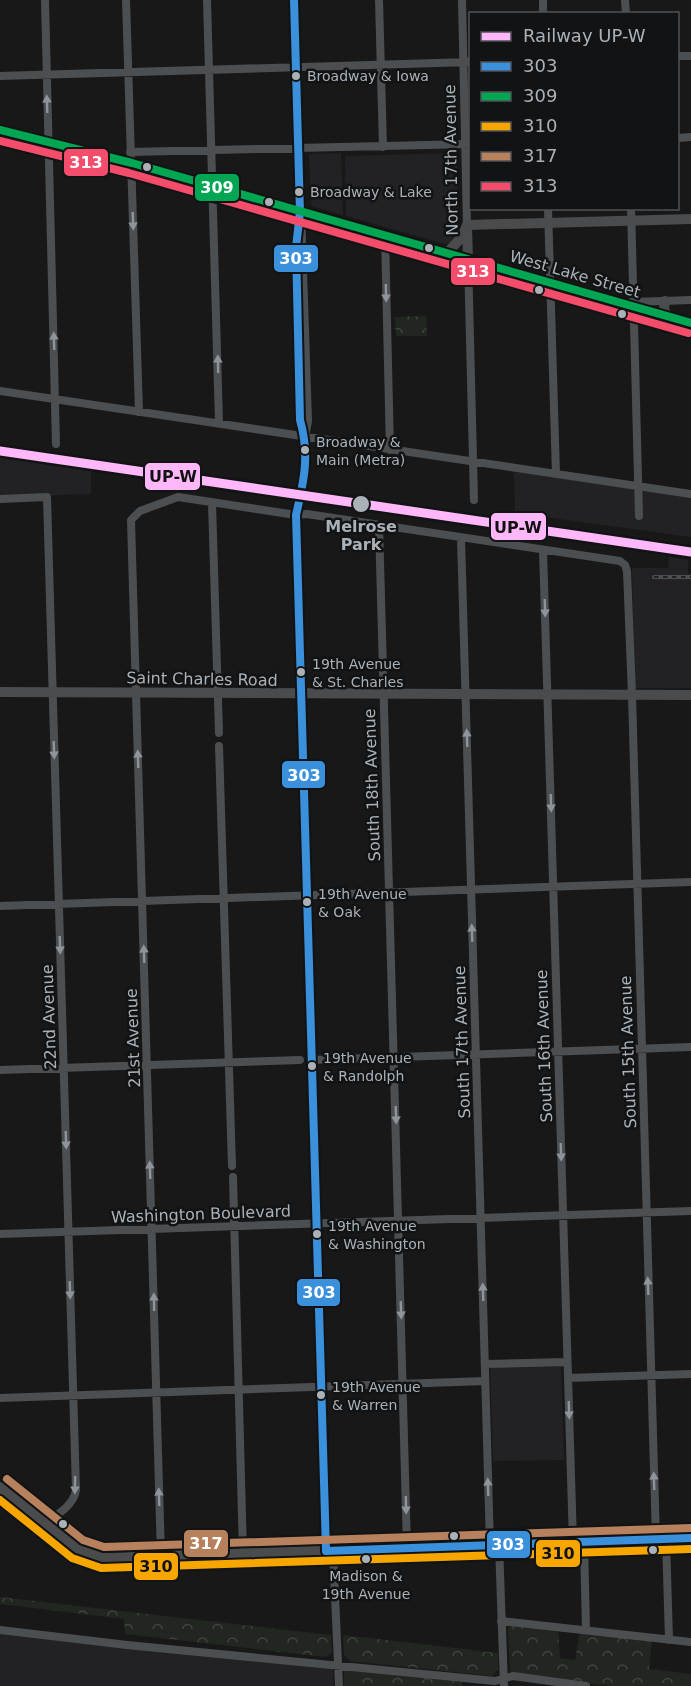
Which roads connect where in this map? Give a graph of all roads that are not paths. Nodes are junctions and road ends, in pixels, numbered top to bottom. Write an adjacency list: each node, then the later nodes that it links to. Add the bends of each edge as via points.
1 (45, 0): 12 (street)
2 (126, 0): 11 (street)
3 (207, 0): 10 (street)
4 (294, 0): 9 (street)
5 (379, 0): 8 (street)
6 (462, 0): 7 (street, North 17th Avenue)
7 (467, 62): 8 (street); 16 (street, North 17th Avenue)
8 (381, 65): 9 (street); 17 (street)
9 (296, 67): 10 (street); 18 (street)
10 (209, 70): 11 (street); 19 (street)
11 (128, 71): 12 (street); 20 (street)
12 (47, 74): 13 (street); 15 (street, one-way to 12)
13 (0, 75)
14 (0, 130): 15 (main road, West Lake Street)
15 (48, 141): 20 (main road, West Lake Street); 38 (street, one-way to 15)
16 (468, 144): 17 (street); 27 (street, North 17th Avenue)
17 (383, 147): 18 (street)
18 (298, 149): 19 (street); 23 (street)
19 (212, 151): 20 (street); 21 (street)
20 (131, 157): 21 (main road, West Lake Street); 39 (street, one-way to 39)
21 (213, 186): 23 (main road, West Lake Street); 40 (street, one-way to 21)
22 (548, 210): 26 (street)
23 (300, 212): 28 (main road, West Lake Street); 41 (street, via 296,247 300,420)
24 (631, 214): 25 (main road); 26 (main road); 34 (street)
25 (691, 219)
26 (549, 222): 27 (main road); 31 (street)
27 (467, 225): 29 (main road); 30 (main road, North 17th Avenue)
28 (385, 235): 29 (main road, West Lake Street); 43 (street, one-way to 43)
29 (447, 253): 30 (main road, West Lake Street)
30 (468, 259): 31 (main road, West Lake Street); 44 (street, North 17th Avenue)
31 (550, 283): 34 (main road, West Lake Street); 45 (street)
32 (691, 300): 33 (street)
33 (665, 301): 34 (street); 35 (main road)
34 (633, 304): 35 (main road, West Lake Street); 46 (street)
35 (667, 316): 36 (main road, West Lake Street)
36 (691, 324)
37 (0, 391): 38 (street)
38 (56, 399): 39 (street); 42 (street)
39 (139, 412): 40 (street)
40 (219, 423): 41 (street)
41 (305, 437): 43 (street); 51 (street, via 306,474)
42 (56, 444)
43 (390, 450): 44 (street)
44 (473, 462): 45 (street); 49 (street, North 17th Avenue)
45 (556, 474): 46 (street)
46 (638, 486): 47 (street); 52 (street)
47 (691, 494)
48 (0, 499): 57 (street, 22nd Avenue, via 47,497)
49 (474, 500)
50 (212, 503): 51 (street); 58 (street, 21st Avenue, via 174,497 140,511 131,520); 59 (street)
51 (296, 515): 53 (street); 60 (street)
52 (639, 516)
53 (379, 525): 54 (street); 61 (street, South 18th Avenue)
54 (461, 538): 55 (street); 62 (street, South 17th Avenue)
55 (543, 550): 63 (street, South 16th Avenue, one-way to 63); 64 (street, South 15th Avenue, via 620,561 625,565)
56 (0, 692): 57 (main road, Saint Charles Road)
57 (52, 692): 58 (main road, Saint Charles Road); 76 (street, 22nd Avenue, one-way to 76)
58 (136, 693): 59 (main road, Saint Charles Road); 75 (street, 21st Avenue, one-way to 58)
59 (218, 694): 60 (main road, Saint Charles Road); 66 (street)
60 (301, 694): 61 (main road, Saint Charles Road); 73 (street)
61 (383, 694): 62 (main road, Saint Charles Road); 72 (street, South 18th Avenue)
62 (466, 695): 63 (main road, Saint Charles Road); 71 (street, South 17th Avenue, one-way to 62)
63 (548, 695): 64 (main road, Saint Charles Road); 70 (street, South 16th Avenue, one-way to 70)
64 (632, 695): 65 (main road, Saint Charles Road); 69 (street, South 15th Avenue)
65 (691, 695)
66 (219, 733)
67 (219, 746): 74 (street)
68 (691, 882): 69 (street)
69 (636, 884): 70 (street); 79 (street, South 15th Avenue)
70 (554, 887): 71 (street); 80 (street, South 16th Avenue)
71 (471, 890): 72 (street); 81 (street, South 17th Avenue, one-way to 71)
72 (389, 893): 73 (street); 82 (street, South 18th Avenue)
73 (307, 896): 74 (street); 84 (street)
74 (225, 898): 75 (street); 85 (street)
75 (142, 901): 76 (street); 86 (street, 21st Avenue, one-way to 75)
76 (59, 904): 77 (street); 87 (street, 22nd Avenue, one-way to 87)
77 (0, 906)
78 (691, 1047): 79 (street)
79 (642, 1048): 80 (street); 92 (street, South 15th Avenue)
80 (558, 1051): 81 (street); 93 (street, South 16th Avenue, one-way to 93)
81 (476, 1054): 82 (street); 94 (street, South 17th Avenue)
82 (394, 1057): 84 (street); 95 (street, South 18th Avenue, one-way to 95)
83 (300, 1060): 85 (street)
84 (311, 1060): 96 (street)
85 (229, 1062): 86 (street); 89 (street)
86 (147, 1065): 87 (street); 98 (street, 21st Avenue, one-way to 86)
87 (64, 1068): 88 (street); 99 (street, 22nd Avenue, one-way to 99)
88 (0, 1070)
89 (232, 1166)
90 (233, 1177): 97 (street)
91 (691, 1211): 92 (street, Washington Boulevard)
92 (646, 1213): 93 (street, Washington Boulevard); 104 (street, South 15th Avenue, one-way to 92)
93 (563, 1215): 94 (street, Washington Boulevard); 101 (street, South 16th Avenue)
94 (480, 1218): 95 (street, Washington Boulevard); 102 (street, South 17th Avenue, one-way to 94)
95 (399, 1221): 96 (street, Washington Boulevard); 107 (street, South 18th Avenue, one-way to 107)
96 (316, 1223): 97 (street, Washington Boulevard); 108 (street)
97 (234, 1226): 98 (street, Washington Boulevard); 109 (street)
98 (152, 1228): 99 (street, Washington Boulevard); 110 (street, 21st Avenue, one-way to 98)
99 (69, 1232): 100 (street, Washington Boulevard); 111 (street, 22nd Avenue, one-way to 111)
100 (0, 1234)
101 (567, 1362): 102 (street); 105 (street, South 16th Avenue)
102 (484, 1364): 106 (street, South 17th Avenue)
103 (691, 1374): 104 (street)
104 (651, 1376): 105 (street); 116 (street, South 15th Avenue, one-way to 104)
105 (568, 1378): 117 (street, South 16th Avenue, one-way to 117)
106 (485, 1382): 107 (street); 118 (street, South 17th Avenue, one-way to 106)
107 (404, 1384): 108 (street); 119 (street, South 18th Avenue, one-way to 119)
108 (321, 1387): 109 (street); 120 (street)
109 (239, 1390): 110 (street); 121 (street)
110 (156, 1392): 111 (street); 122 (street, 21st Avenue, one-way to 110)
111 (73, 1395): 112 (street); 114 (street, 22nd Avenue, one-way to 114, via 76,1494)
112 (0, 1398)
113 (0, 1488): 114 (main road)
114 (45, 1523): 122 (main road, via 78,1549 102,1558)
115 (691, 1538): 116 (main road)
116 (661, 1539): 117 (main road); 126 (street, South 15th Avenue)
117 (578, 1542): 118 (main road); 125 (street, South 16th Avenue)
118 (494, 1545): 119 (main road); 123 (street, South 17th Avenue)
119 (407, 1548): 120 (main road)
120 (330, 1551): 121 (main road); 128 (street)
121 (243, 1553): 122 (main road)
122 (161, 1556)
123 (501, 1621): 125 (street); 129 (street, South 17th Avenue)
124 (0, 1630): 128 (street)
125 (586, 1630): 126 (street)
126 (669, 1640): 127 (street)
127 (691, 1642)
128 (339, 1665): 129 (street); 130 (street)
129 (503, 1682): 131 (street, via 513,1676)
130 (339, 1686)
131 (586, 1686)

